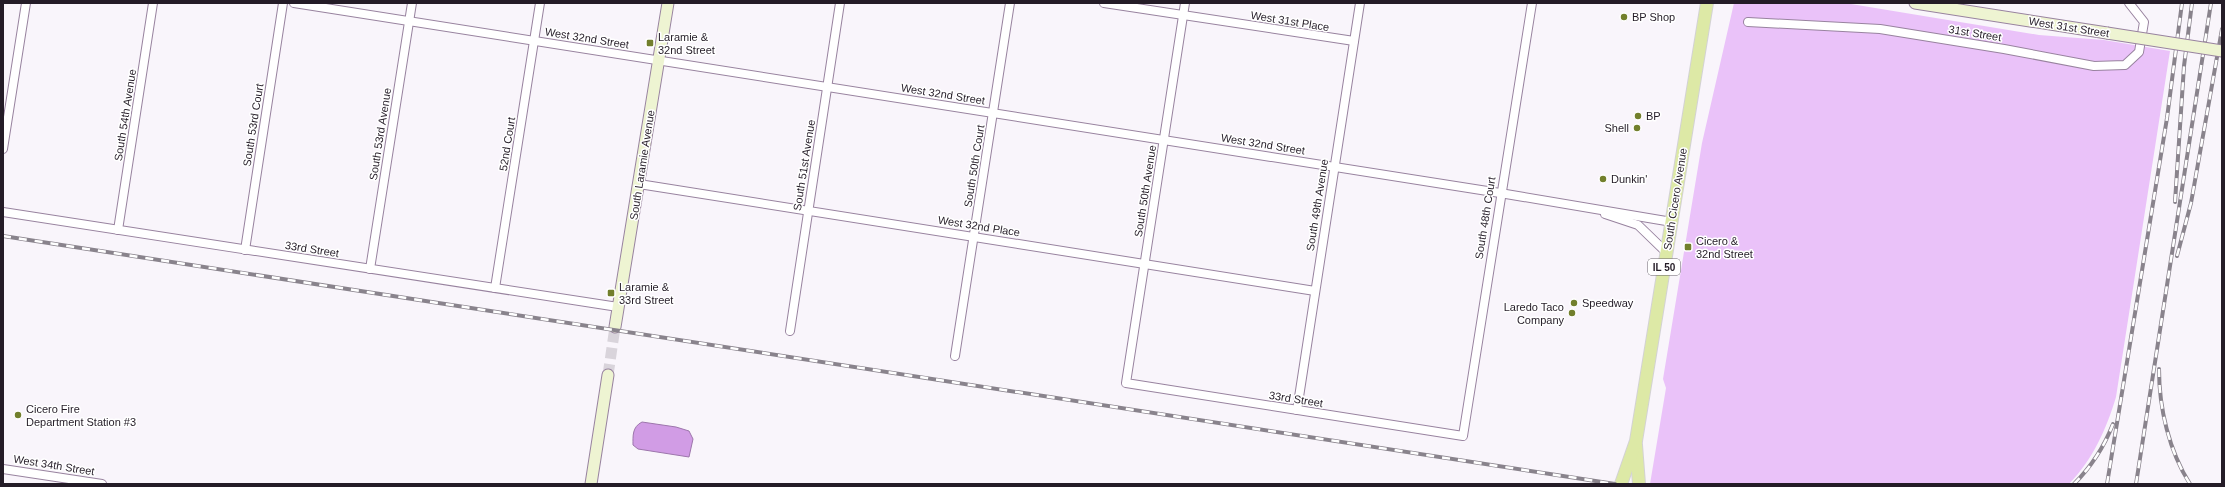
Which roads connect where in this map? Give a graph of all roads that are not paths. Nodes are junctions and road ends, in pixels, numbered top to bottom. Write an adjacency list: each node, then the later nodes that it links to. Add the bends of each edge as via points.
1 (26, 3): 27 (street)
2 (154, 3): 35 (street, South 54th Avenue)
3 (283, 3): 37 (street, South 53rd Court)
4 (294, 3): 18 (street, West 32nd Street)
5 (412, 3): 18 (street, South 53rd Avenue)
6 (540, 3): 20 (street, 52nd Court)
7 (668, 3): 23 (main road, South Laramie Avenue)
8 (840, 3): 24 (street, South 51st Avenue)
9 (1010, 3): 25 (street, South 50th Court)
10 (1104, 3): 17 (street, West 31st Place)
11 (1185, 3): 17 (street, South 50th Avenue)
12 (1360, 3): 21 (street, South 49th Avenue)
13 (1532, 3): 30 (street, South 48th Court)
14 (1707, 3): 34 (main road, South Cicero Avenue / IL 50)
15 (1915, 3): 22 (main road, West 31st Street, bridge)
16 (2129, 3): 19 (street, 31st Street, via 2144,22 2139,52 2125,65 2094,66 1880,30)
17 (1183, 16): 21 (street, West 31st Place); 26 (street, South 50th Avenue)
18 (409, 21): 20 (street, West 32nd Street); 40 (street, South 53rd Avenue)
19 (1748, 22)
20 (534, 41): 23 (street, West 32nd Street); 41 (street, 52nd Court)
21 (1354, 42): 28 (street, South 49th Avenue)
22 (2222, 52)
23 (659, 60): 24 (street, West 32nd Street); 29 (main road, South Laramie Avenue)
24 (827, 87): 25 (street, West 32nd Street); 32 (street, South 51st Avenue)
25 (993, 113): 26 (street, West 32nd Street); 36 (street, South 50th Court)
26 (1164, 140): 28 (street, West 32nd Street); 39 (street, South 50th Avenue)
27 (3, 149)
28 (1334, 167): 30 (street, West 32nd Street); 42 (street, South 49th Avenue)
29 (639, 184): 32 (street, West 32nd Place); 43 (main road, South Laramie Avenue)
30 (1500, 193): 31 (street, West 32nd Street); 50 (street, South 48th Court)
31 (1588, 208): 34 (street, West 32nd Street); 38 (street, West 32nd Street, via 1638,225)
32 (808, 210): 36 (street, West 32nd Place); 45 (street, South 51st Avenue)
33 (3, 212): 35 (street, 33rd Street)
34 (1672, 222): 38 (main road, South Cicero Avenue / IL 50)
35 (118, 230): 37 (street, 33rd Street)
36 (974, 237): 39 (street, West 32nd Place); 46 (street, South 50th Court)
37 (245, 250): 40 (street, 33rd Street)
38 (1667, 253): 51 (main road, South Cicero Avenue / IL 50)
39 (1145, 264): 42 (street, West 32nd Place); 48 (street, South 50th Avenue)
40 (370, 269): 41 (street, 33rd Street)
41 (495, 288): 43 (street, 33rd Street)
42 (1315, 291): 49 (street, South 49th Avenue)
43 (618, 307): 44 (main road, South Laramie Avenue)
44 (615, 327)
45 (790, 331)
46 (955, 356)
47 (608, 375): 55 (main road)
48 (1126, 383): 49 (street, 33rd Street)
49 (1297, 410): 50 (street, 33rd Street)
50 (1463, 436)
51 (1636, 441): 56 (main road, South Cicero Avenue / IL 50); 57 (main road, South Cicero Avenue / IL 50)
52 (3, 468): 53 (street, West 34th Street)
53 (81, 482): 54 (street, West 34th Street)
54 (102, 484)
55 (591, 484)
56 (1621, 484)
57 (1639, 484)

